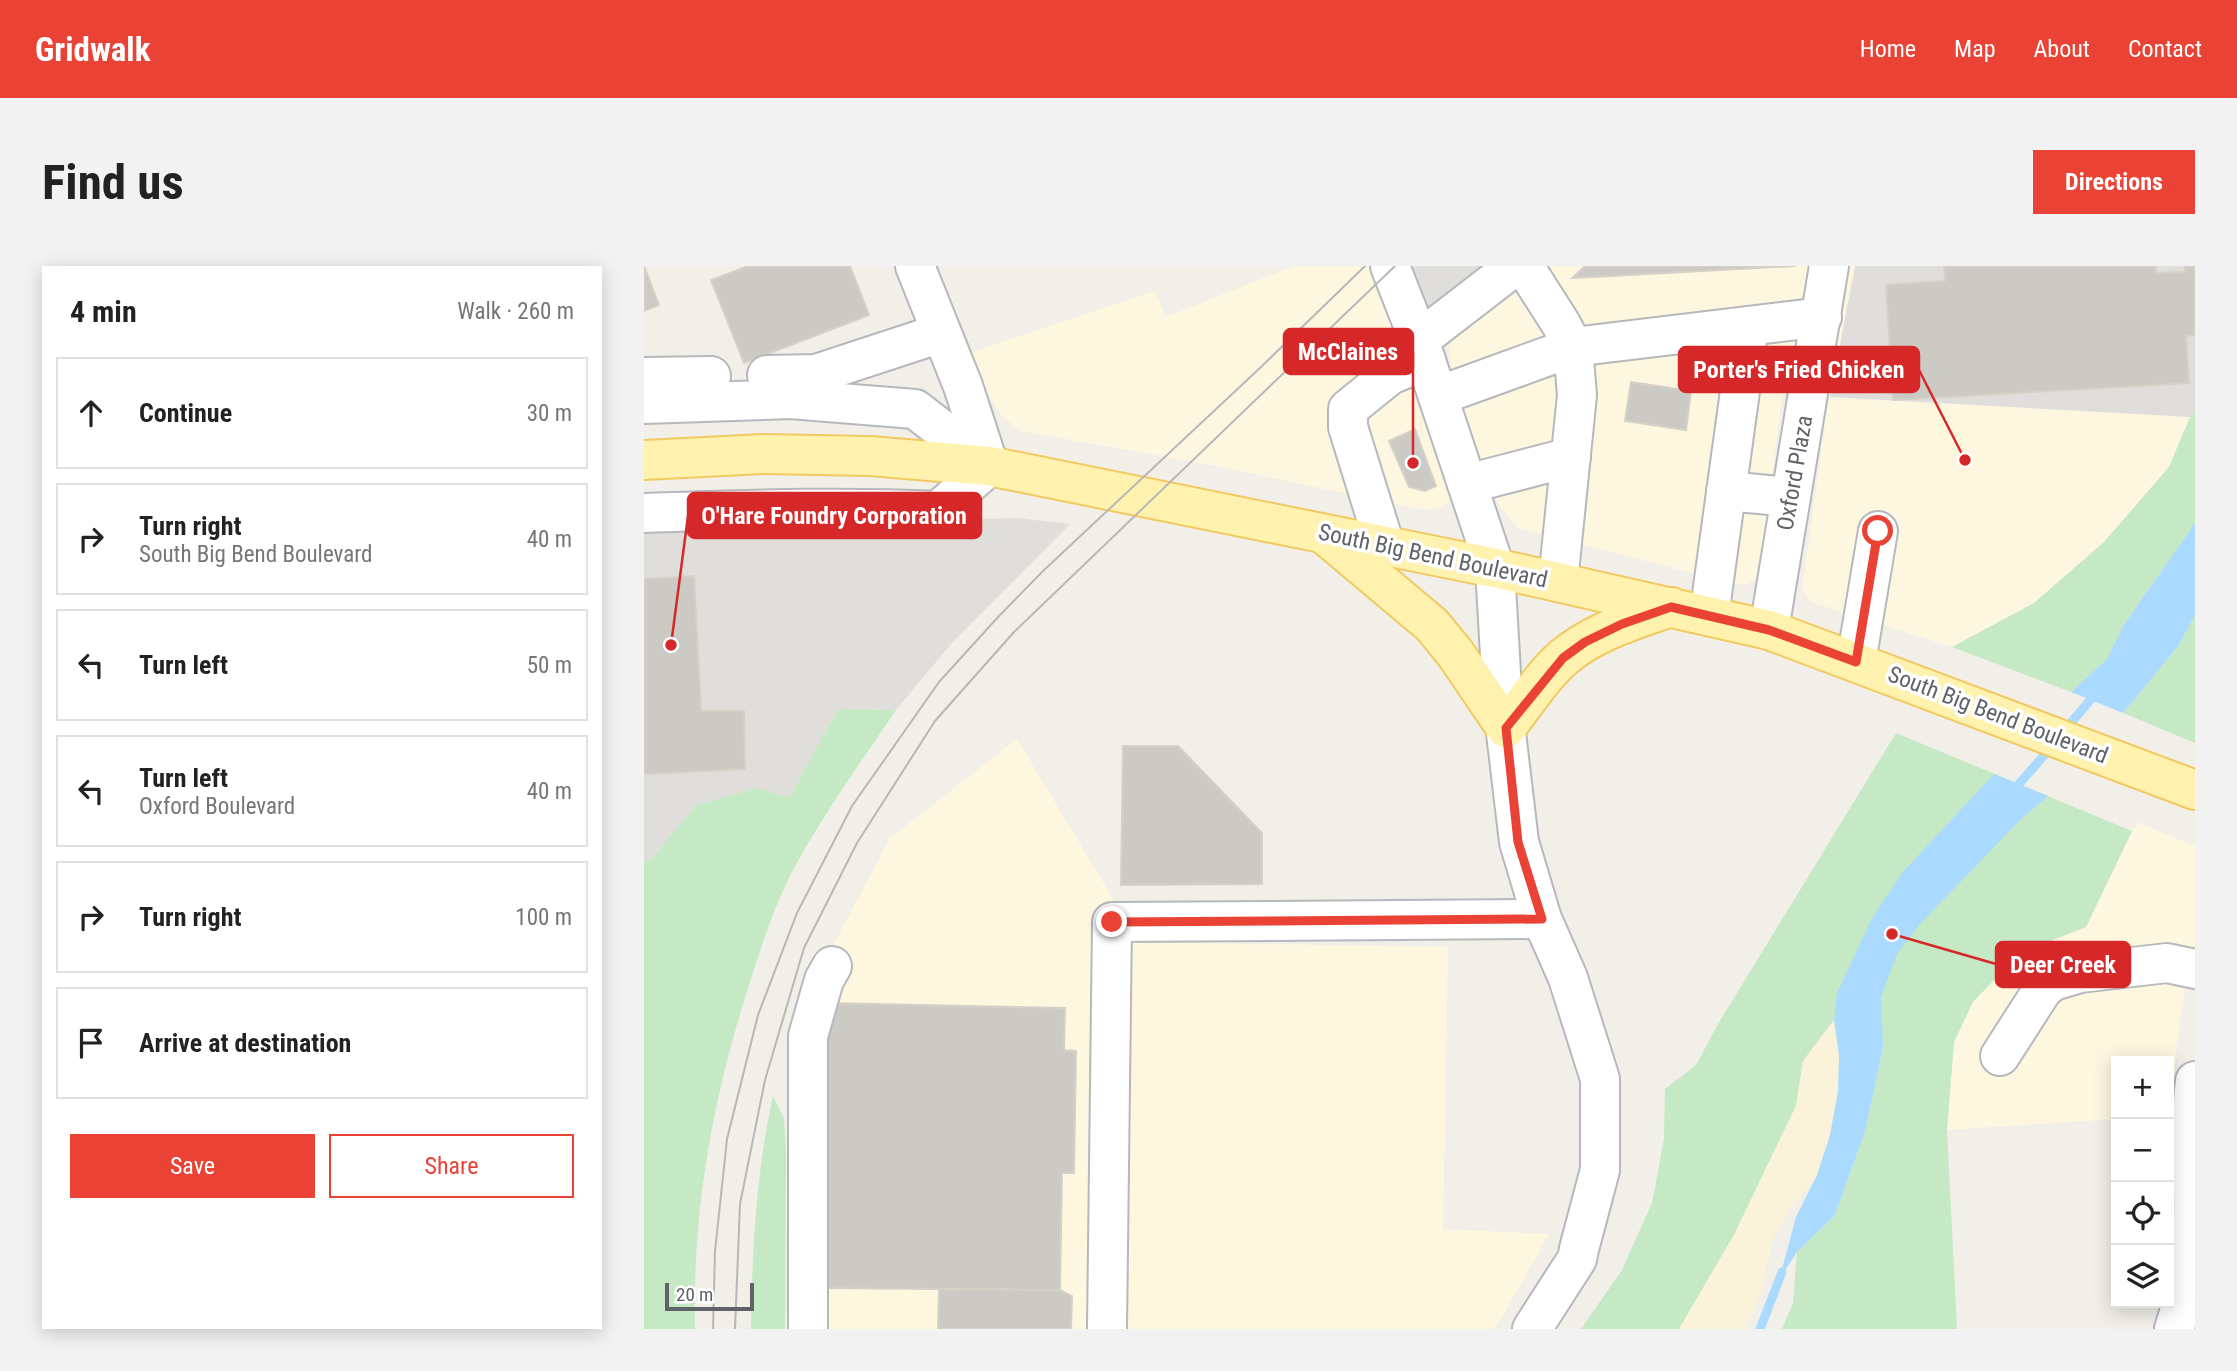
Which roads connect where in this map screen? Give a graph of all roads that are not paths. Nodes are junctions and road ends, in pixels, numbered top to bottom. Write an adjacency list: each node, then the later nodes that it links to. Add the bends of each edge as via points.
1 (915, 266): 8 (street)
2 (1390, 266): 10 (street)
3 (1515, 266): 10 (street)
4 (1524, 266): 9 (street)
5 (1829, 266): 6 (street, Oxford Plaza)
6 (1822, 317): 7 (street); 19 (street, Oxford Plaza)
7 (1749, 326): 9 (street); 18 (street)
8 (941, 333): 11 (street, via 816,374); 16 (street)
9 (1573, 347): 12 (street); 14 (street, via 1577,395)
10 (1423, 350): 12 (street); 23 (street, via 1348,409 1348,426)
11 (644, 377)
12 (1438, 396): 17 (street)
13 (644, 404): 16 (street, via 789,399 915,409)
14 (1571, 457): 17 (street); 25 (street)
15 (644, 460): 16 (main road, South Big Bend Boulevard, via 763,454 870,456)
16 (989, 466): 20 (street, via 939,510); 22 (main road, South Big Bend Boulevard)
17 (1467, 484): 24 (street)
18 (1726, 491): 19 (street); 27 (street)
19 (1791, 497): 28 (street, Oxford Plaza)
20 (644, 513)
21 (1878, 531): 29 (street)
22 (1323, 533): 23 (main road, South Big Bend Boulevard); 30 (main road, via 1432,625)
23 (1385, 546): 24 (main road, South Big Bend Boulevard)
24 (1495, 568): 25 (main road, South Big Bend Boulevard); 30 (street)
25 (1558, 582): 26 (main road, South Big Bend Boulevard)
26 (1671, 607): 27 (main road, South Big Bend Boulevard); 30 (main road, via 1622,624 1563,658)
27 (1709, 616): 28 (main road, South Big Bend Boulevard)
28 (1769, 630): 29 (main road, South Big Bend Boulevard)
29 (1856, 662): 31 (main road, South Big Bend Boulevard)
30 (1506, 728): 32 (street, via 1518,842)
31 (2195, 790)
32 (1542, 919): 38 (street, via 1112,922); 39 (street, via 1568,978 1600,1079 1600,1170 1577,1259)
33 (831, 966): 37 (street, via 808,1036)
34 (2195, 969): 35 (street, via 2166,963 2080,973 2053,981 2043,989)
35 (2000, 1056)
36 (2195, 1081): 40 (street, via 2190,1258)
37 (808, 1329)
38 (1107, 1329)
39 (1532, 1329)
40 (2174, 1329)

